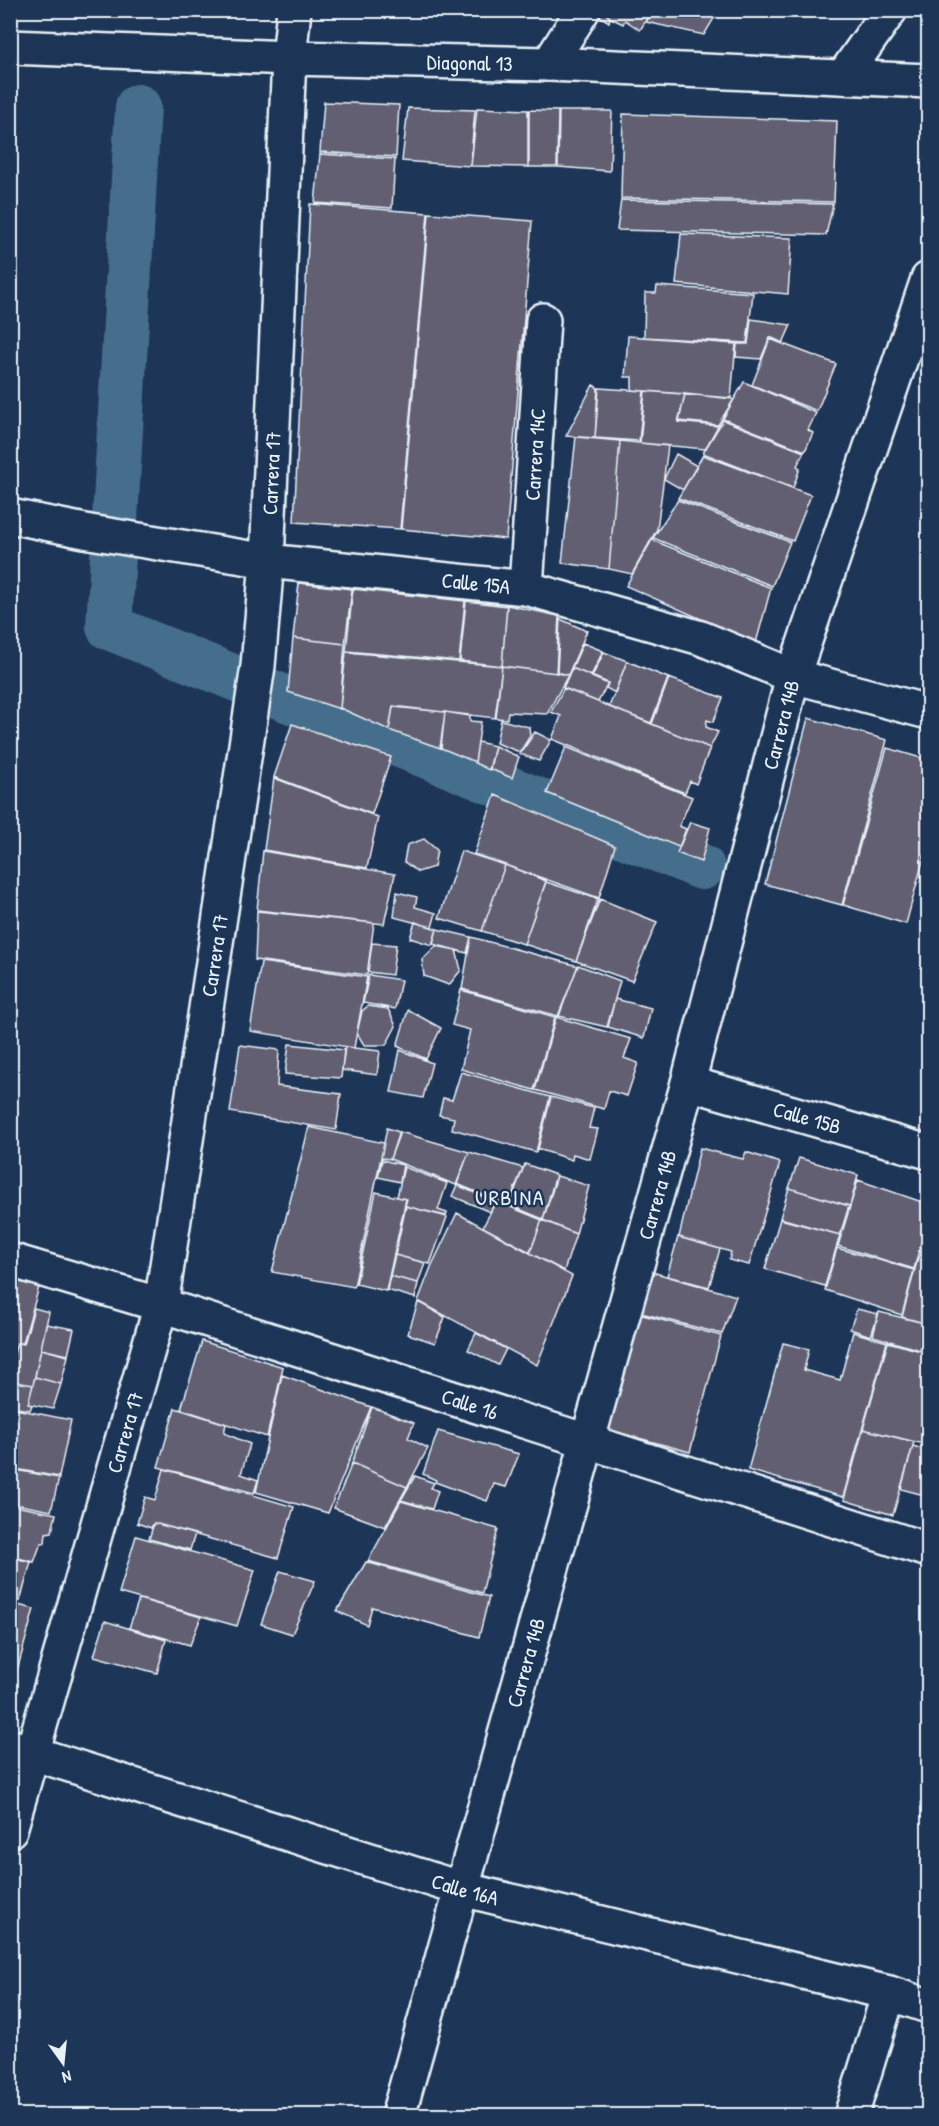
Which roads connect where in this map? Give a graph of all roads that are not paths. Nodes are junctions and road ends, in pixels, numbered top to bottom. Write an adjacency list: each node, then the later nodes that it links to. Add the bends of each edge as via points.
1 (294, 10): 5 (street, Carrera 17)
2 (583, 10): 6 (street)
3 (890, 10): 7 (street)
4 (10, 47): 5 (street, Diagonal 13)
5 (289, 58): 6 (street, Diagonal 13); 12 (street, Carrera 17)
6 (549, 64): 7 (street, Diagonal 13)
7 (843, 77): 8 (street, Diagonal 13)
8 (928, 81)
9 (928, 279): 14 (street, Carrera 14B)
10 (543, 320): 13 (street, Carrera 14C)
11 (10, 516): 12 (street, Calle 15A)
12 (267, 561): 13 (street, Calle 15A); 19 (street, Carrera 17, via 258,666)
13 (526, 588): 14 (street, Calle 15A, via 701,638)
14 (793, 676): 15 (street, Calle 15A); 16 (street, Carrera 14B)
15 (928, 712)
16 (688, 1083): 17 (street, Calle 15B); 20 (street, Carrera 14B)
17 (928, 1152)
18 (10, 1260): 19 (street, Calle 16)
19 (161, 1305): 20 (street, Calle 16); 22 (street, Carrera 17)
20 (586, 1439): 21 (street, Calle 16); 24 (street, Carrera 14B)
21 (928, 1550)
22 (21, 1750): 23 (street, Carrera 17); 24 (street, Calle 16A)
23 (10, 1830)
24 (462, 1889): 25 (street, Calle 16A); 27 (street, Carrera 14B)
25 (889, 1993): 26 (street, Calle 16A); 28 (street)
26 (928, 2006)
27 (398, 2115)
28 (851, 2115)

